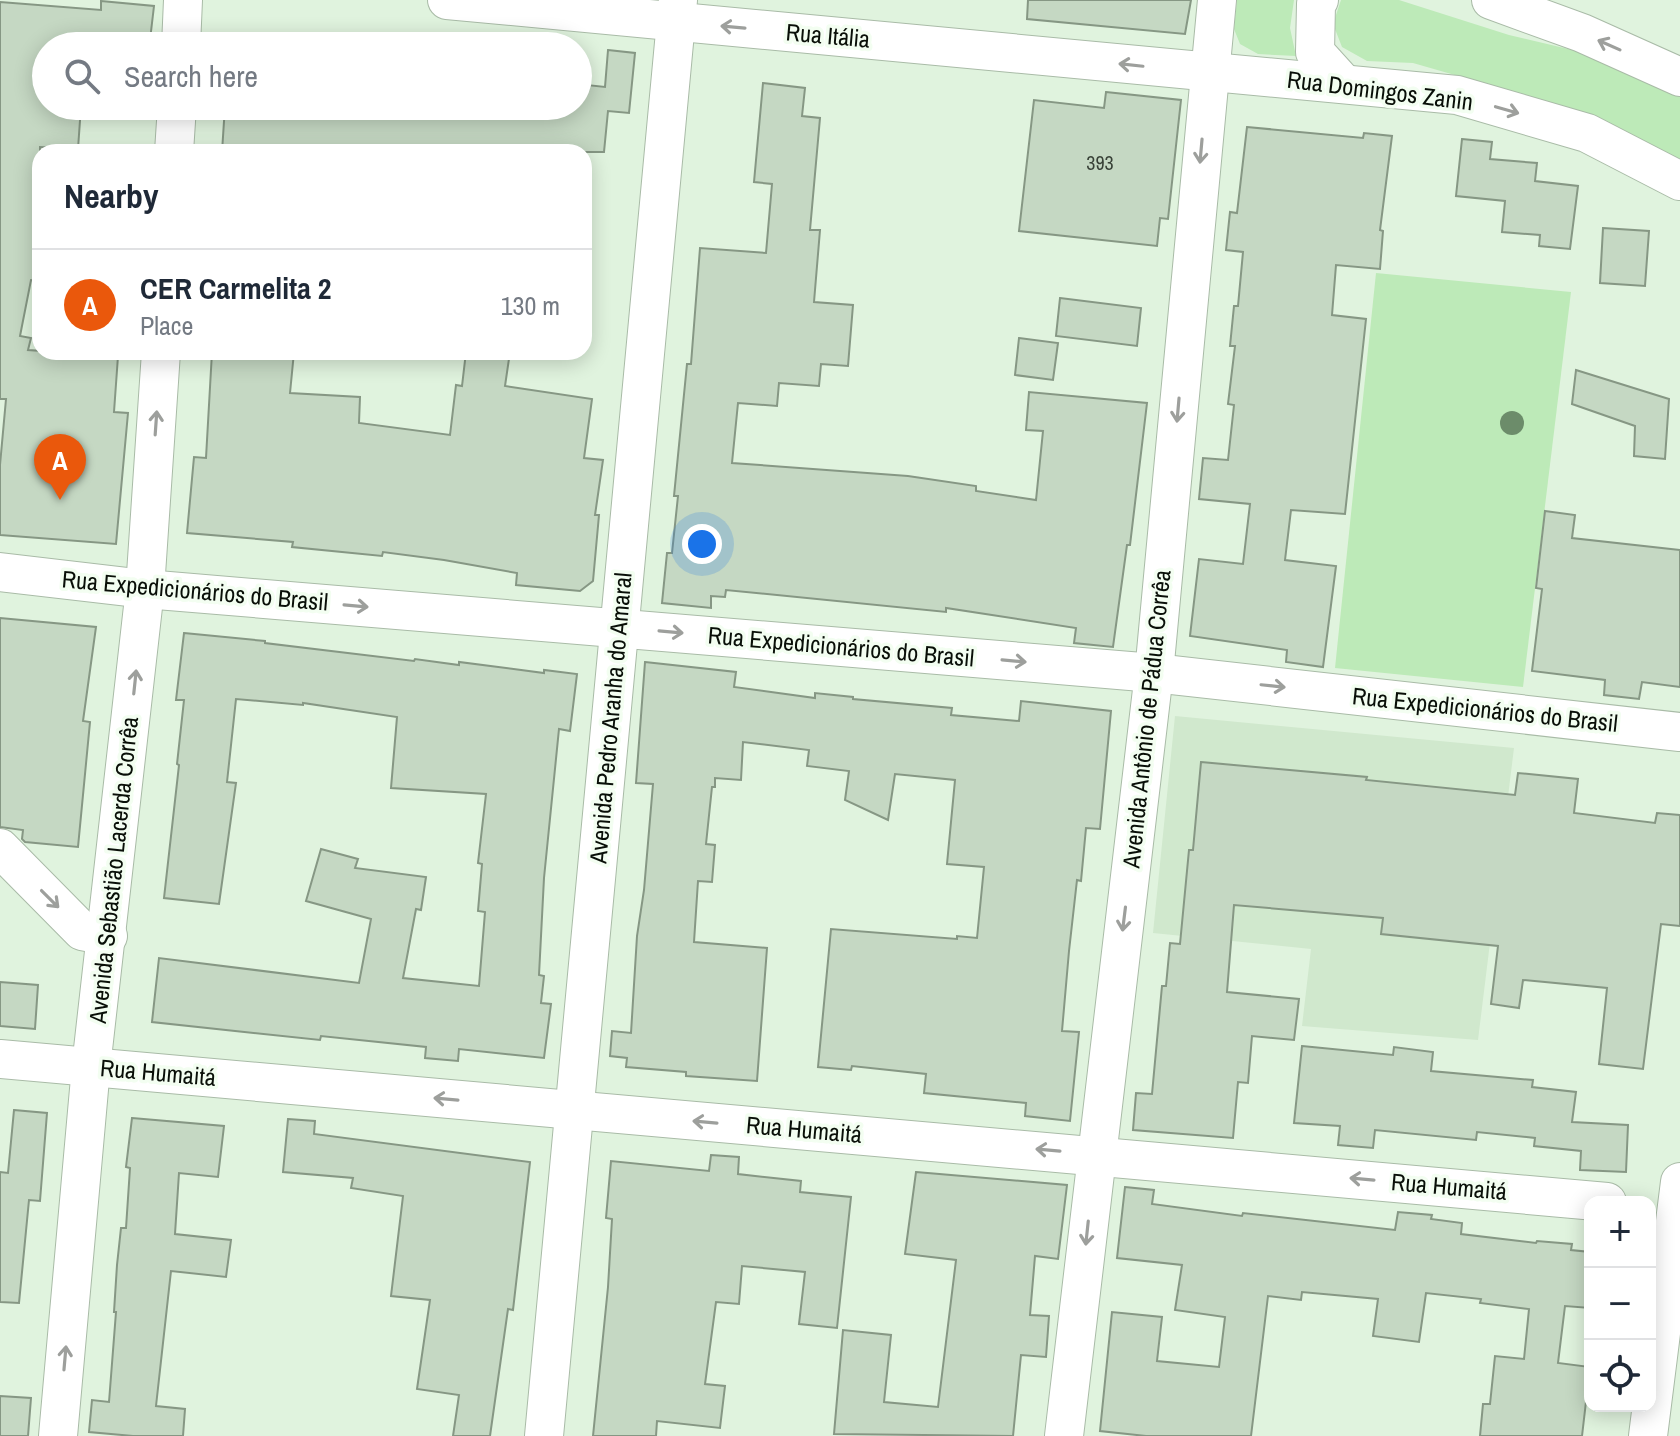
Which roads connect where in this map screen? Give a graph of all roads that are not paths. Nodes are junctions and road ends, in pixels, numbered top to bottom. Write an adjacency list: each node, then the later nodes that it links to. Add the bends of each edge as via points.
1 (183, 0): 7 (street)
2 (447, 0): 6 (street, Rua Itália)
3 (1217, 0): 8 (street, Avenida Antônio de Pádua Corrêa)
4 (1319, 0): 10 (street, via 1315,52)
5 (1491, 0): 9 (street, one-way to 5)
6 (677, 11): 8 (street, Rua Itália, one-way to 6); 17 (street, Avenida Pedro Aranha do Amaral)
7 (182, 32)
8 (1208, 73): 10 (street, Rua Domingos Zanin); 18 (street, Avenida Antônio de Pádua Corrêa, one-way to 18)
9 (1680, 77)
10 (1344, 84): 13 (street, Rua Domingos Zanin, one-way to 13, via 1457,95 1587,133)
11 (176, 120): 12 (street)
12 (175, 144)
13 (1680, 181)
14 (160, 360): 16 (street, Avenida Sebastião Lacerda Corrêa, one-way to 14)
15 (0, 572): 16 (street, Rua Expedicionários do Brasil)
16 (145, 589): 17 (street, Rua Expedicionários do Brasil, one-way to 17); 21 (street, Avenida Sebastião Lacerda Corrêa, one-way to 16)
17 (618, 628): 18 (street, Rua Expedicionários do Brasil, one-way to 18); 24 (street, Avenida Pedro Aranha do Amaral)
18 (1154, 673): 19 (street, Rua Expedicionários do Brasil, one-way to 19); 25 (street, Avenida Antônio de Pádua Corrêa, one-way to 25)
19 (1680, 732)
20 (0, 848): 21 (street, one-way to 21, via 82,931)
21 (108, 936): 23 (street, Avenida Sebastião Lacerda Corrêa)
22 (0, 1059): 23 (street, Rua Humaitá)
23 (91, 1067): 24 (street, Rua Humaitá, one-way to 23); 28 (street, Avenida Sebastião Lacerda Corrêa, one-way to 23)
24 (575, 1111): 25 (street, Rua Humaitá, one-way to 24); 29 (street, Avenida Pedro Aranha do Amaral)
25 (1096, 1154): 26 (street, Rua Humaitá, one-way to 25); 30 (street, Avenida Antônio de Pádua Corrêa, one-way to 30)
26 (1584, 1200)
27 (1672, 1201): 31 (street)
28 (58, 1436)
29 (544, 1436)
30 (1064, 1436)
31 (1648, 1436)

